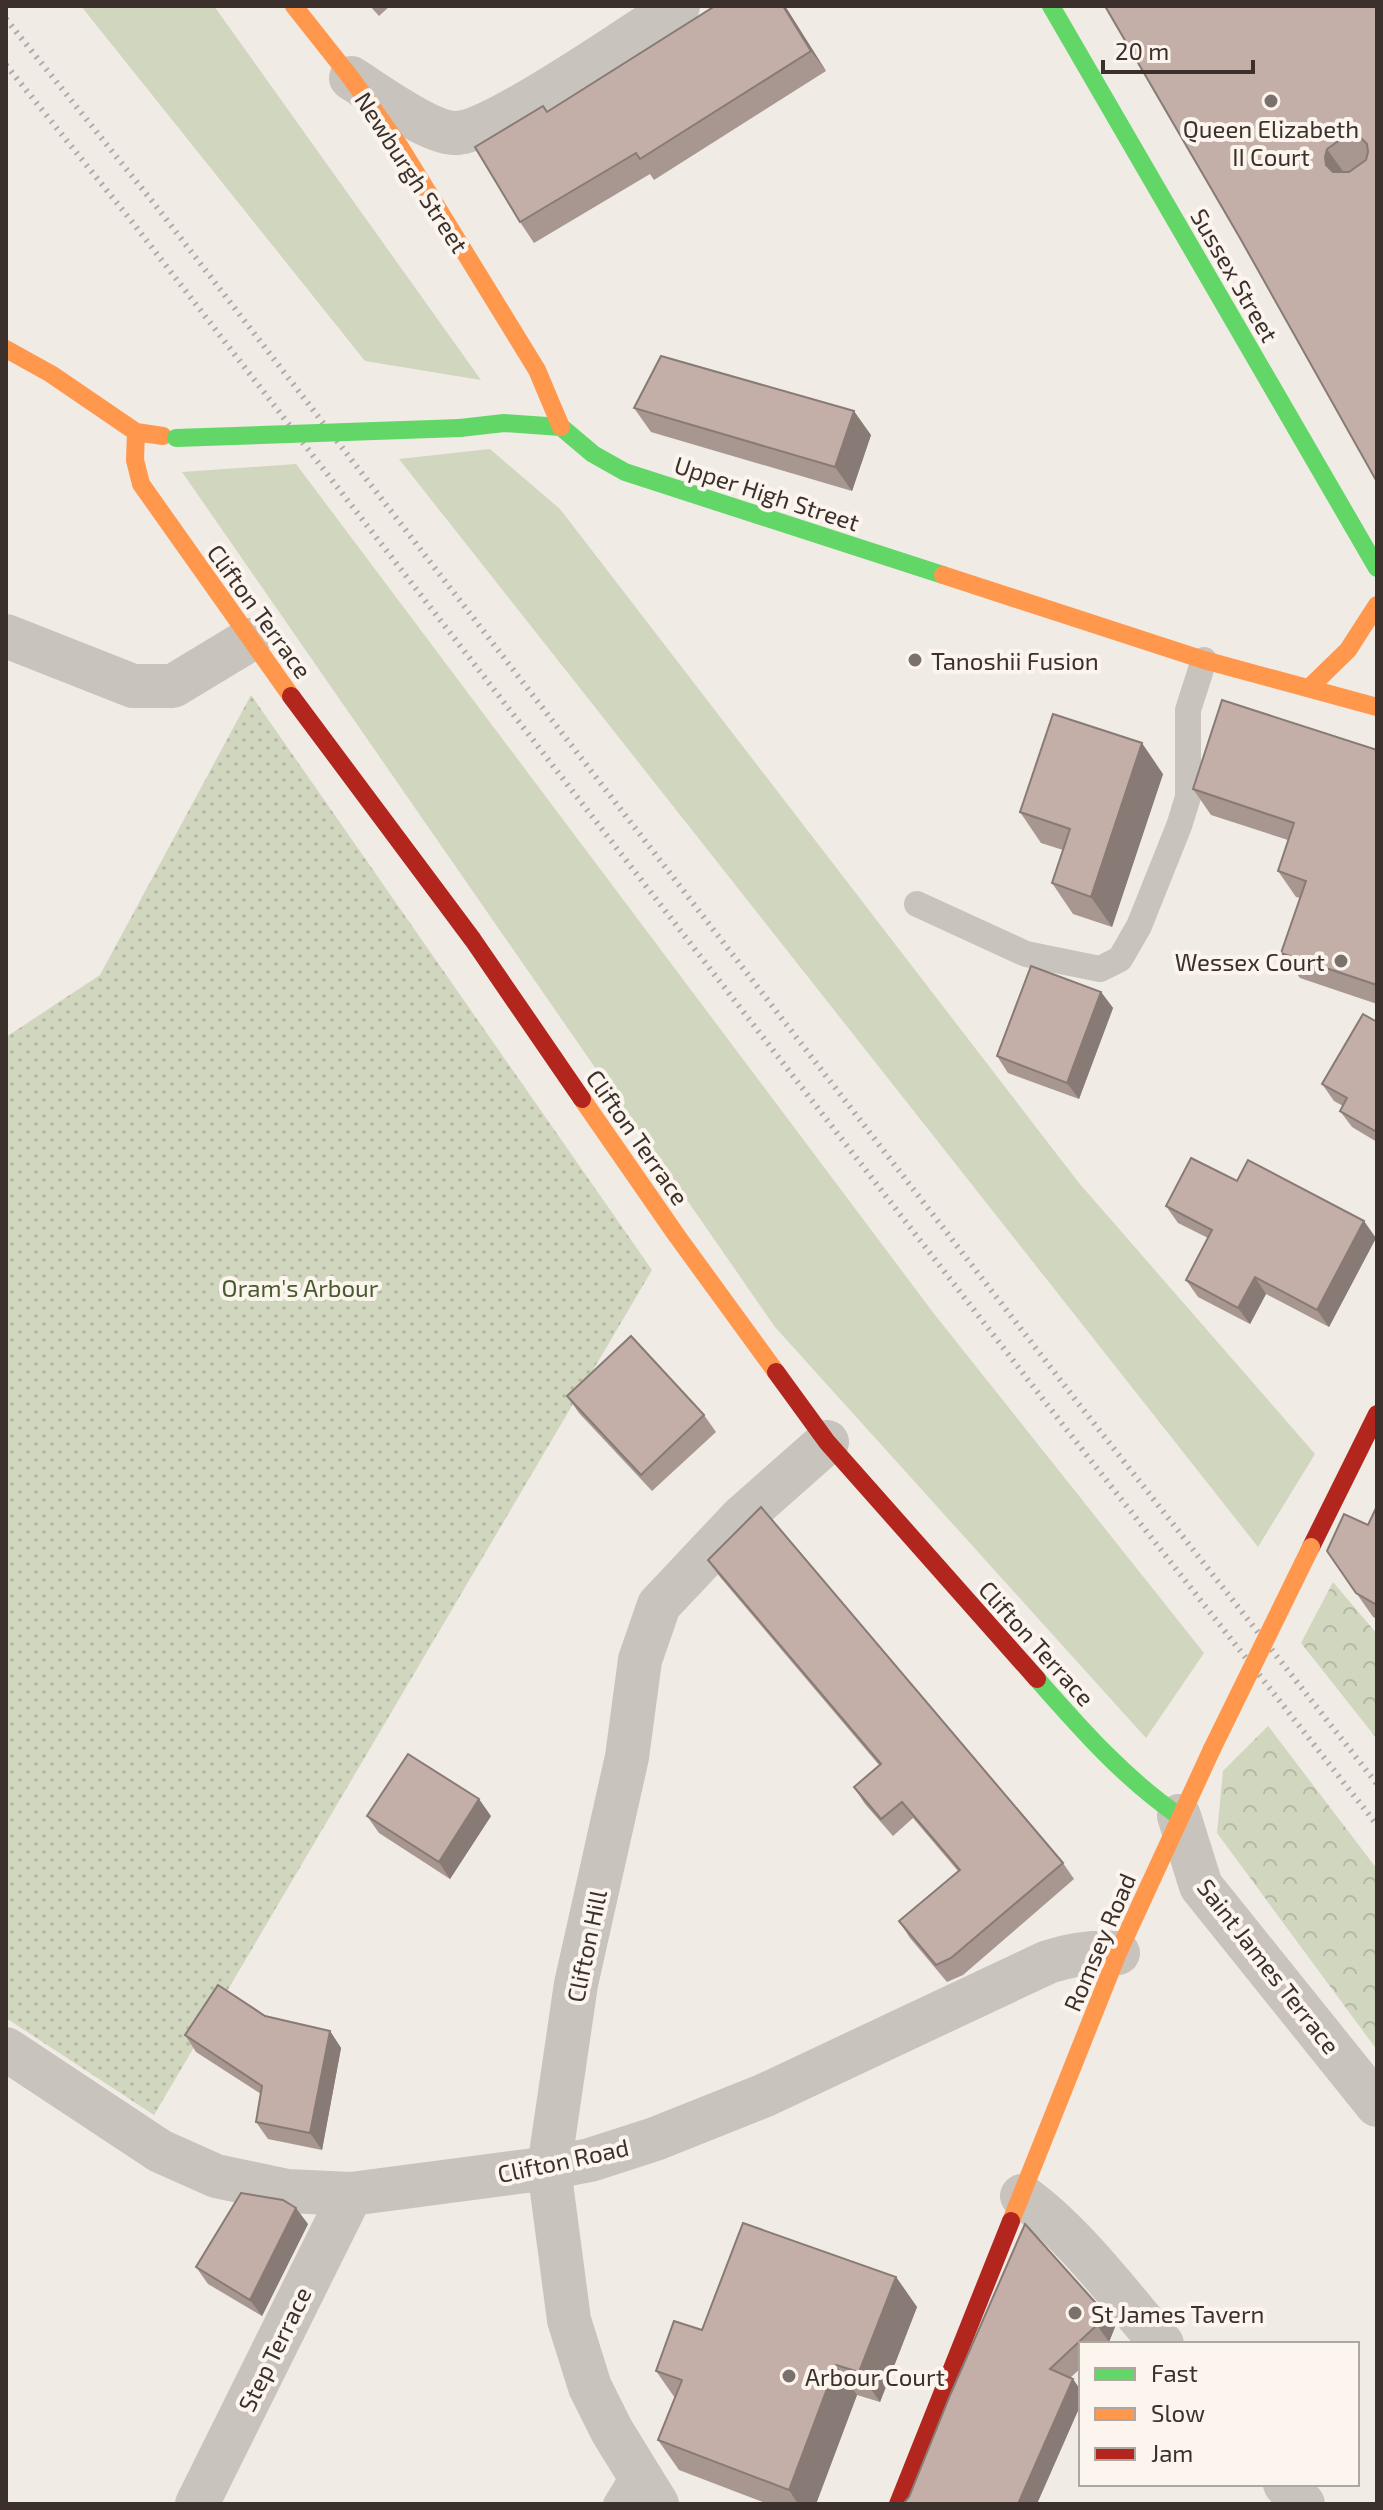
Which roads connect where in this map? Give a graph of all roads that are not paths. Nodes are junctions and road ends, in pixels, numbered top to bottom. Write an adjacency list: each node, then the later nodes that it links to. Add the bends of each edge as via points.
1 (294, 6): 4 (main road)
2 (678, 6): 4 (street, Newburgh Street, via 501,119 455,134 426,124)
3 (1051, 6): 8 (main road, Sussex Street)
4 (351, 78): 6 (main road, Newburgh Street, via 400,147 537,370)
5 (6, 349): 7 (main road)
6 (561, 427): 7 (main road, bridge, via 504,423 176,438); 12 (main road, Upper High Street, via 625,472)
7 (136, 432): 11 (main road, Clifton Terrace, via 141,484)
8 (1377, 568)
9 (1377, 605): 13 (main road, via 1344,657)
10 (6, 636): 11 (street, via 133,686 173,686)
11 (249, 640): 17 (main road, Clifton Terrace, via 473,940)
12 (1204, 660): 13 (main road, Upper High Street); 15 (lane, via 1188,710 1188,797 1139,926 1120,959 1100,969 1026,954)
13 (1310, 687): 14 (main road, Upper High Street)
14 (1377, 707)
15 (917, 904)
16 (1377, 1414): 18 (main road, Romsey Road)
17 (827, 1442): 19 (main road, Clifton Terrace, via 1103,1752); 23 (street, Clifton Hill, via 741,1518 659,1605 640,1660 627,1757 576,1984)
18 (1369, 1446): 19 (main road, Romsey Road, bridge, via 1311,1547)
19 (1179, 1816): 20 (main road, Romsey Road); 22 (street, Saint James Terrace, via 1201,1886)
20 (1118, 1953): 23 (street, Clifton Road, via 1073,1954 1048,1962 763,2096 655,2139); 25 (main road, Romsey Road)
21 (6, 2049): 24 (street, Clifton Road, via 160,2151 216,2176 287,2191)
22 (1377, 2105)
23 (549, 2168): 24 (street, Clifton Road); 28 (street, Clifton Hill, via 578,2355)
24 (351, 2194): 29 (street, Step Terrace)
25 (1022, 2196): 26 (street, via 1059,2228); 30 (main road, Romsey Road)
26 (1160, 2342)
27 (1287, 2486): 31 (street)
28 (636, 2493)
29 (197, 2504)
30 (898, 2504)
31 (1303, 2504)

